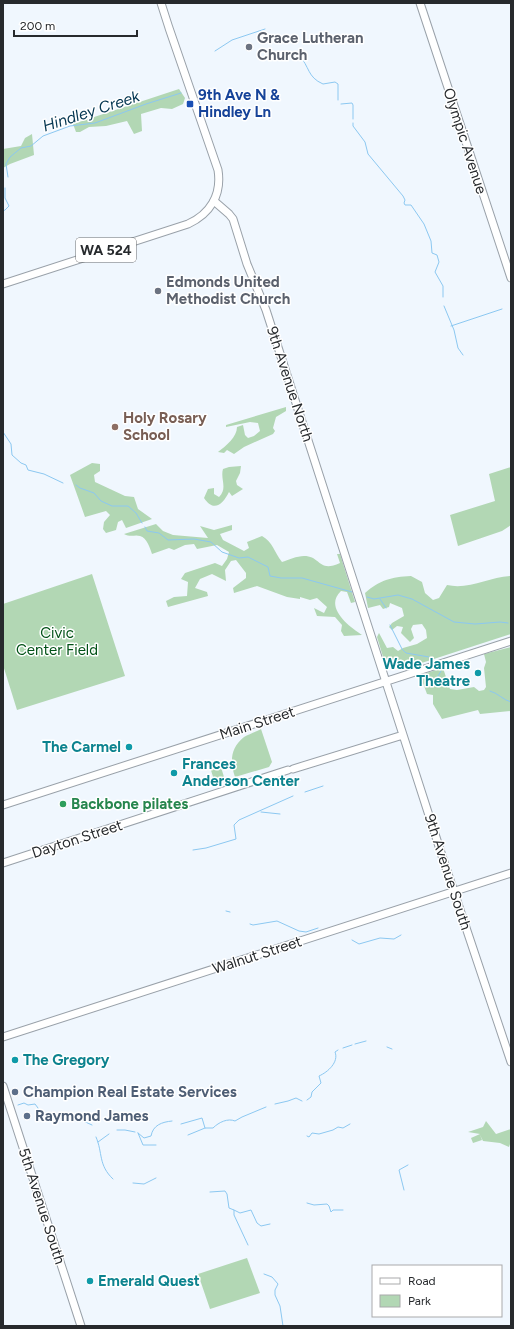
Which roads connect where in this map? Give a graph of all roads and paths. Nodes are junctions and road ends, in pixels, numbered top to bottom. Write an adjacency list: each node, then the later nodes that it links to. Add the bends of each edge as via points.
1 (161, 3): 3 (street, WA 524, via 218,170 219,188)
2 (420, 3): 4 (street, Olympic Avenue)
3 (214, 201): 5 (street, WA 524, via 199,218 188,224); 7 (street, 9th Avenue North, via 233,219 247,264 266,310)
4 (511, 278)
5 (3, 284)
6 (511, 641): 7 (street, Main Street)
7 (386, 682): 8 (street, 9th Avenue South); 9 (street, Main Street)
8 (403, 735): 10 (street, Dayton Street); 12 (street, 9th Avenue South)
9 (3, 805)
10 (3, 863)
11 (511, 872): 12 (street, Walnut Street)
12 (454, 891): 13 (street, Walnut Street); 14 (street, 9th Avenue South)
13 (3, 1037)
14 (511, 1062)
15 (3, 1086): 16 (street, 5th Avenue South)
16 (81, 1326)

